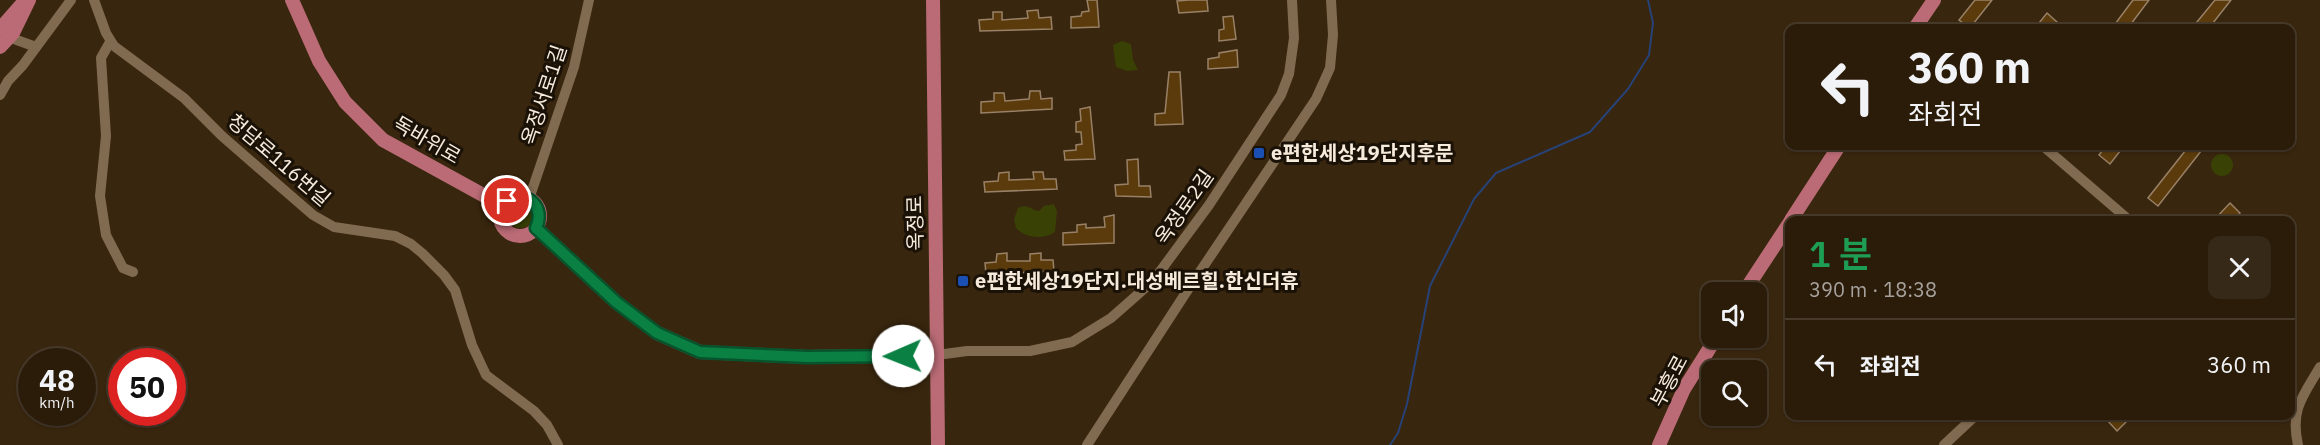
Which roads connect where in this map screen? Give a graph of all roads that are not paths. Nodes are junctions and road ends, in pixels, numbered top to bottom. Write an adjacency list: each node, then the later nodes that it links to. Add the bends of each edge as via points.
1 (20, 0): 11 (main road)
2 (27, 0): 13 (main road); 15 (main road, via 13,33)
3 (71, 0): 16 (street)
4 (94, 0): 14 (street)
5 (292, 0): 21 (main road, 독바위로, via 319,61 345,102 383,140)
6 (589, 0): 20 (street, 옥정서로1길, via 574,67)
7 (933, 0): 29 (main road, 옥정로)
8 (1292, 0): 29 (street, 옥정로2길, via 1294,38 1289,74 1281,95 1209,205 1153,280 1111,318 1072,342 1030,351)
9 (1330, 0): 36 (street, via 1334,35 1330,68 1316,99)
10 (1934, 0): 12 (main road)
11 (0, 14)
12 (1918, 24)
13 (0, 31): 16 (street)
14 (110, 42): 26 (street, via 101,58 106,136 100,196 108,239 123,268); 34 (street, 청담로116번길, via 183,98 321,220 334,227 395,236 422,253 455,290 486,375 534,411)
15 (0, 47)
16 (36, 47): 17 (street)
17 (0, 96)
18 (1836, 150): 22 (main road)
19 (2048, 150): 23 (street)
20 (529, 199): 21 (main road, via 518,196); 24 (main road, via 539,215)
21 (503, 206): 24 (main road, via 500,219 506,230 525,235)
22 (1793, 216)
23 (2124, 216)
24 (536, 228): 29 (main road, via 616,302 657,333 700,352 807,357)
25 (1785, 229): 27 (main road)
26 (133, 272)
27 (1750, 282)
28 (1710, 348): 37 (main road, 부흥로, via 1684,389)
29 (937, 355): 35 (main road, 옥정로)
30 (2320, 366): 31 (street)
31 (2295, 414)
32 (1972, 420): 38 (street)
33 (2295, 420): 39 (street)
34 (558, 445)
35 (938, 445)
36 (1087, 445)
37 (1659, 445)
38 (1944, 445)
39 (2298, 445)

